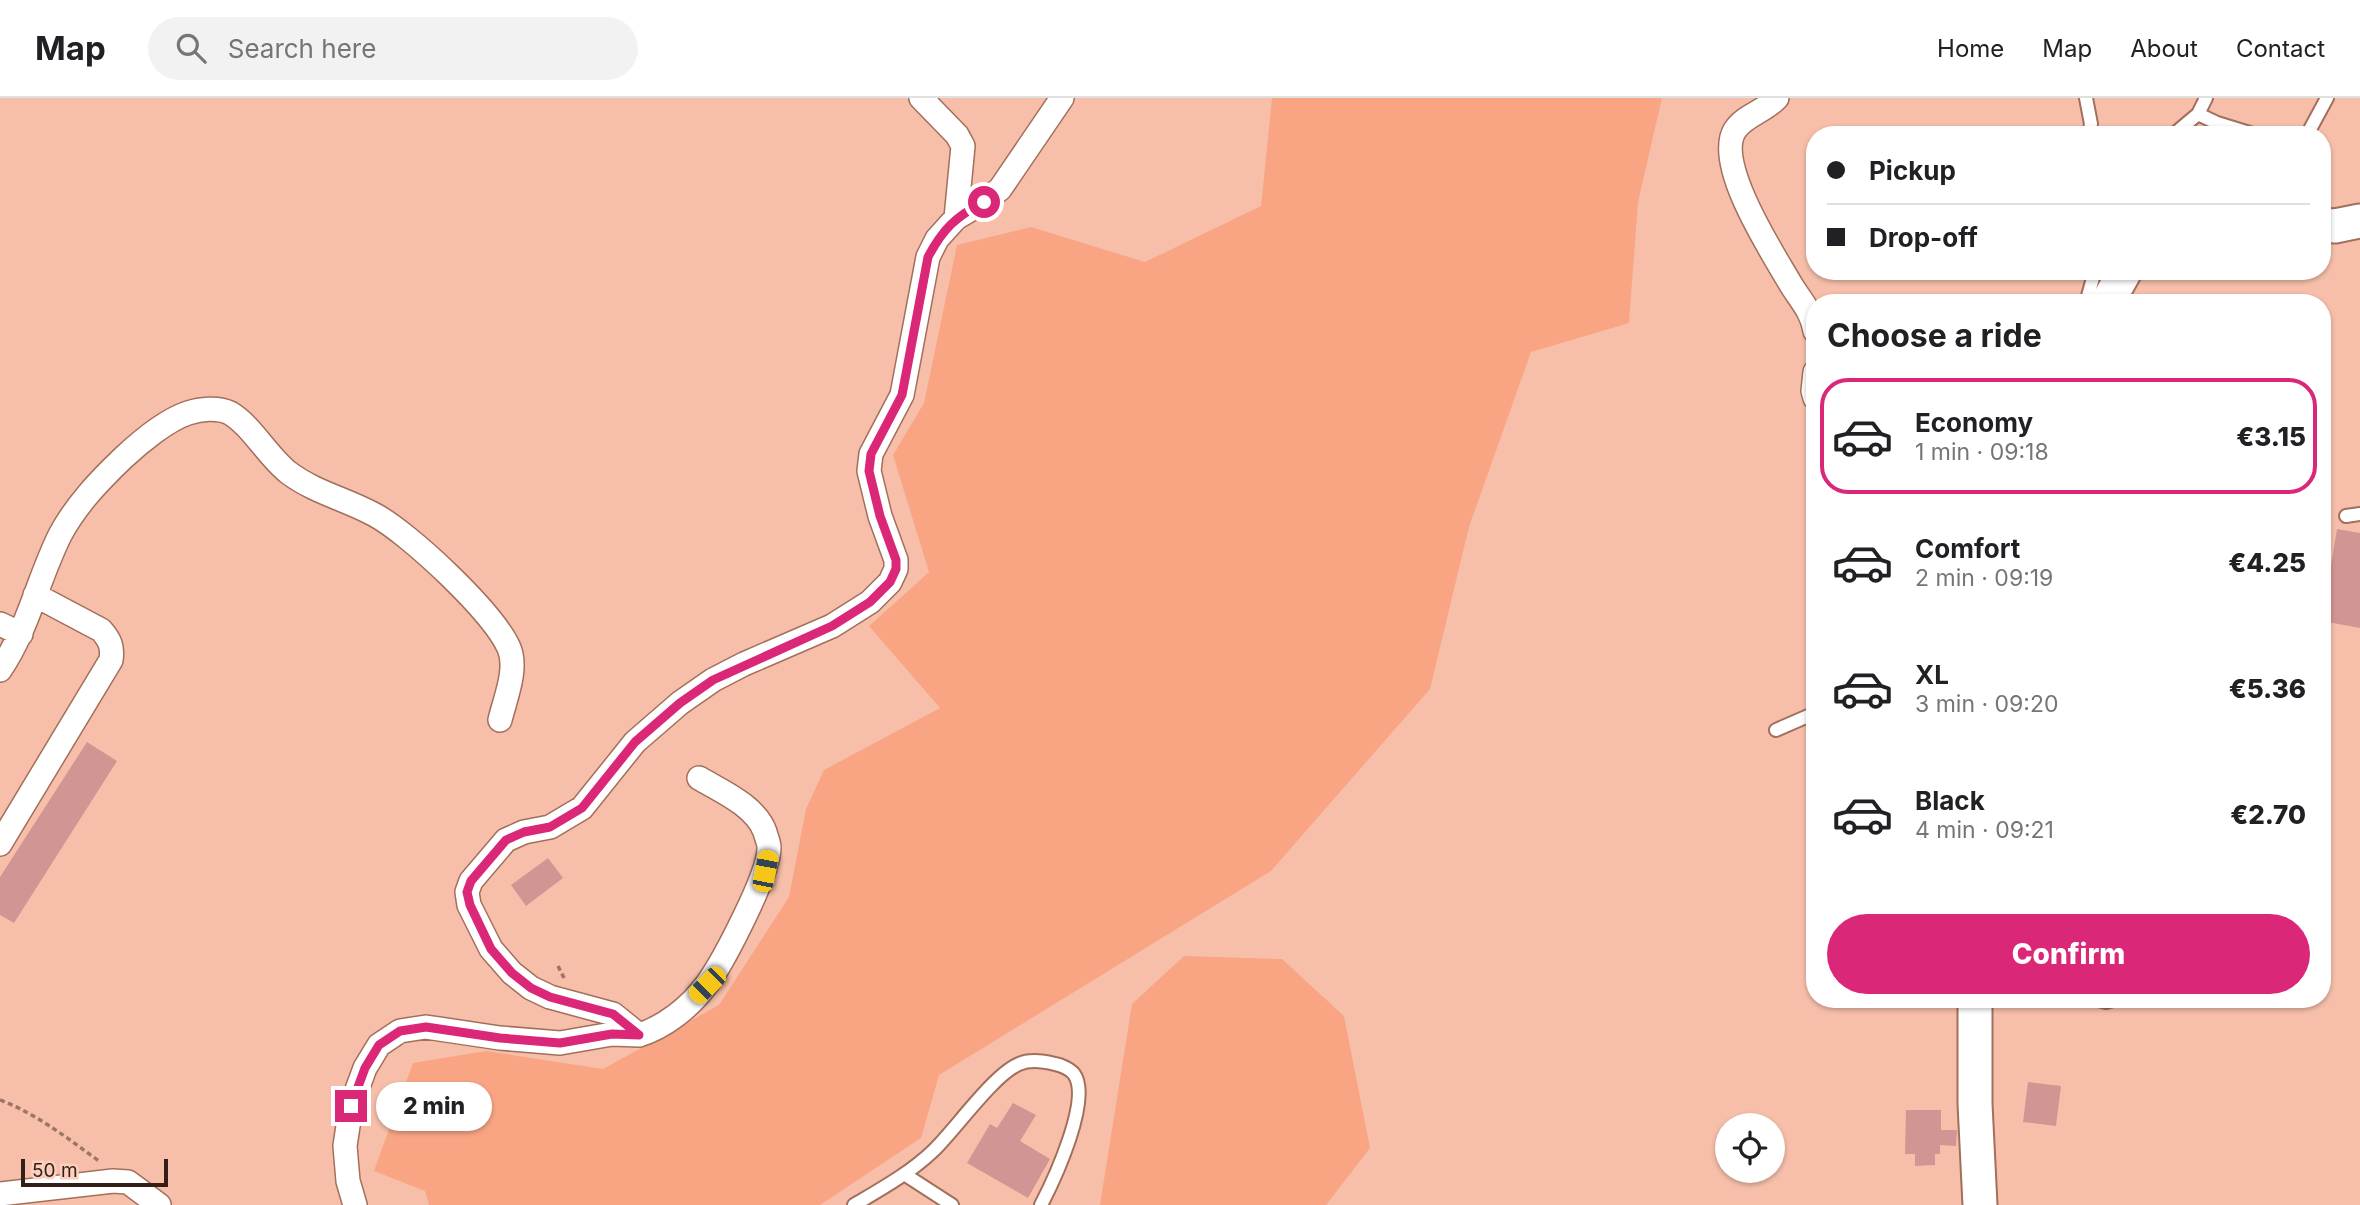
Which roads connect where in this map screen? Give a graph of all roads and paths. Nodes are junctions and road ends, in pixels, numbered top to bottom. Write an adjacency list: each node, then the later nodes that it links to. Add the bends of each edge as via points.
1 (921, 98): 12 (street, via 963,146)
2 (1062, 98): 12 (street, via 1000,188)
3 (1777, 98): 15 (street, via 1765,111 1743,121 1729,148 1739,190)
4 (2086, 98): 8 (lane)
5 (2206, 98): 7 (lane)
6 (2327, 98): 11 (lane)
7 (2198, 114): 9 (lane); 10 (lane)
8 (2091, 126)
9 (2184, 126)
10 (2227, 126)
11 (2312, 126)
12 (956, 218): 28 (street, via 928,257 902,395 871,454 869,471 896,560 890,582 870,602 832,626 734,669 680,703 635,742 582,808 550,827 506,840 471,881 467,892 470,905 491,949 512,973 550,997 613,1014)
13 (2360, 221): 14 (main road)
14 (2331, 226)
15 (1806, 306)
16 (2360, 513): 17 (lane)
17 (2346, 516)
18 (35, 595): 20 (street); 23 (street, via 79,503 140,442 186,414 208,409 229,413 288,472 312,489 374,514 401,531 484,612 509,649 511,673); 26 (street, via 101,630 113,648 111,660)
19 (0, 624): 20 (street)
20 (21, 634): 21 (street)
21 (0, 670)
22 (1806, 717): 24 (lane)
23 (500, 720)
24 (1776, 730)
25 (699, 778): 28 (street, via 754,814 764,828 769,847 765,871 707,985 658,1029)
26 (0, 844)
27 (1975, 1008): 38 (main road)
28 (639, 1035): 34 (street, via 612,1034 560,1043 426,1027 400,1031 379,1045 351,1106 345,1146)
29 (0, 1100): 31 (path, via 45,1123)
30 (904, 1174): 35 (lane); 36 (lane); 37 (lane, via 932,1152 1002,1076 1019,1064 1041,1060 1074,1074 1079,1092 1068,1146)
31 (128, 1182): 32 (street); 33 (street)
32 (0, 1194)
33 (159, 1205)
34 (355, 1205)
35 (854, 1205)
36 (952, 1205)
37 (1041, 1205)
38 (1980, 1205)

